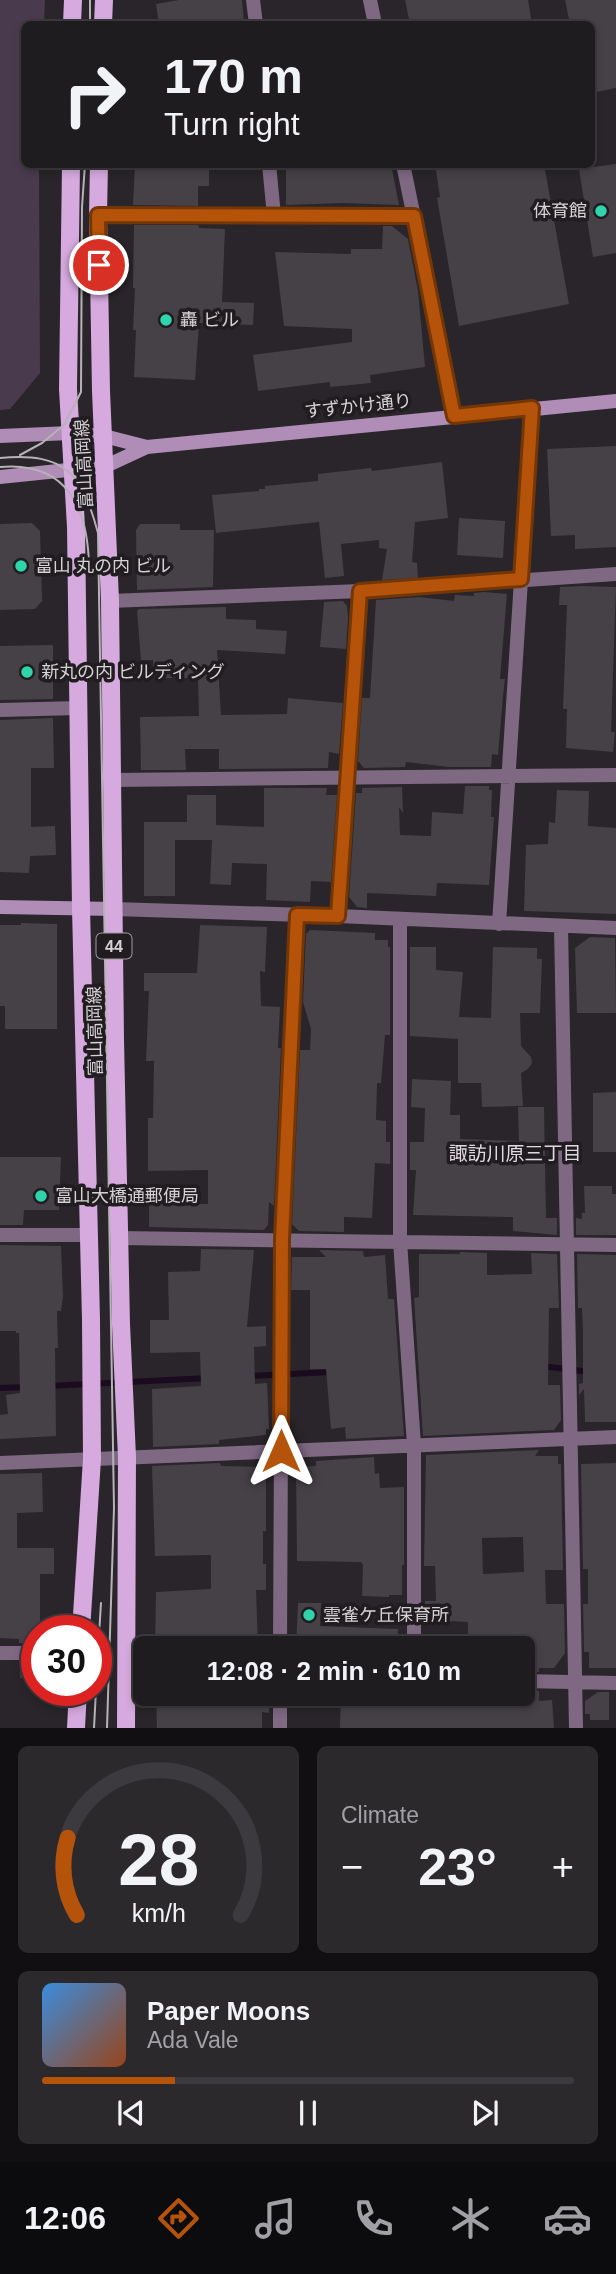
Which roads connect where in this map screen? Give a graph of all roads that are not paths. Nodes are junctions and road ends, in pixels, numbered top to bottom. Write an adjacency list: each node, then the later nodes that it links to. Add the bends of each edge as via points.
1 (73, 0): 5 (main road)
2 (104, 0): 6 (main road)
3 (253, 0): 7 (street)
4 (370, 0): 8 (street)
5 (72, 21)
6 (103, 21)
7 (256, 21)
8 (374, 21)
9 (71, 168): 19 (main road, 富山高岡線 / 44)
10 (99, 168): 13 (main road, 富山高岡線 / 44)
11 (269, 168): 14 (street)
12 (404, 168): 15 (street)
13 (98, 215): 14 (street); 21 (main road, 富山高岡線 / 44)
14 (274, 216): 15 (street)
15 (414, 216): 18 (street)
16 (616, 401): 17 (street, すずかけ通り)
17 (532, 408): 18 (street, すずかけ通り); 27 (street)
18 (454, 416): 22 (street, すずかけ通り)
19 (71, 433): 20 (street); 21 (street); 24 (main road, 富山高岡線 / 44)
20 (0, 436)
21 (104, 436): 22 (street); 23 (main road, 富山高岡線 / 44)
22 (147, 447): 23 (street)
23 (106, 466): 24 (street); 29 (main road, 富山高岡線 / 44)
24 (73, 468): 25 (street); 30 (main road, 富山高岡線 / 44)
25 (0, 477)
26 (616, 575): 27 (street)
27 (521, 579): 28 (street); 33 (street)
28 (360, 591): 29 (street); 34 (street)
29 (110, 601): 35 (main road, 富山高岡線 / 44)
30 (79, 708): 31 (street); 37 (main road, 富山高岡線 / 44)
31 (0, 710)
32 (616, 775): 33 (street)
33 (508, 776): 34 (street); 42 (street)
34 (348, 777): 35 (street); 40 (street)
35 (112, 780): 38 (main road, 富山高岡線 / 44)
36 (0, 907): 37 (street)
37 (81, 908): 38 (street); 46 (main road, 富山高岡線 / 44)
38 (114, 909): 39 (street); 47 (main road, 富山高岡線 / 44)
39 (297, 915): 40 (street); 48 (street)
40 (338, 916): 41 (street)
41 (400, 919): 42 (street); 49 (street)
42 (499, 924): 43 (street)
43 (561, 926): 44 (street); 50 (street)
44 (616, 928)
45 (0, 1235): 46 (street)
46 (89, 1235): 57 (main road, 富山高岡線 / 44)
47 (120, 1238): 48 (street); 56 (main road, 富山高岡線 / 44)
48 (282, 1239): 49 (street); 55 (street)
49 (400, 1241): 50 (street); 54 (street)
50 (566, 1245): 51 (street); 53 (street)
51 (616, 1245)
52 (616, 1437): 53 (street)
53 (572, 1439): 54 (street); 65 (street)
54 (414, 1445): 55 (street); 61 (street)
55 (281, 1451): 56 (street); 60 (street)
56 (127, 1457): 57 (street); 70 (main road, 富山高岡線 / 44)
57 (92, 1459): 58 (street); 59 (main road, 富山高岡線 / 44)
58 (0, 1463)
59 (82, 1615)
60 (280, 1636)
61 (414, 1636)
62 (0, 1653): 63 (street)
63 (21, 1653)
64 (535, 1681): 65 (street)
65 (574, 1682): 66 (street); 72 (street)
66 (616, 1683)
67 (77, 1706): 69 (main road)
68 (280, 1706): 71 (street)
69 (76, 1728)
70 (126, 1728)
71 (280, 1728)
72 (576, 1728)

